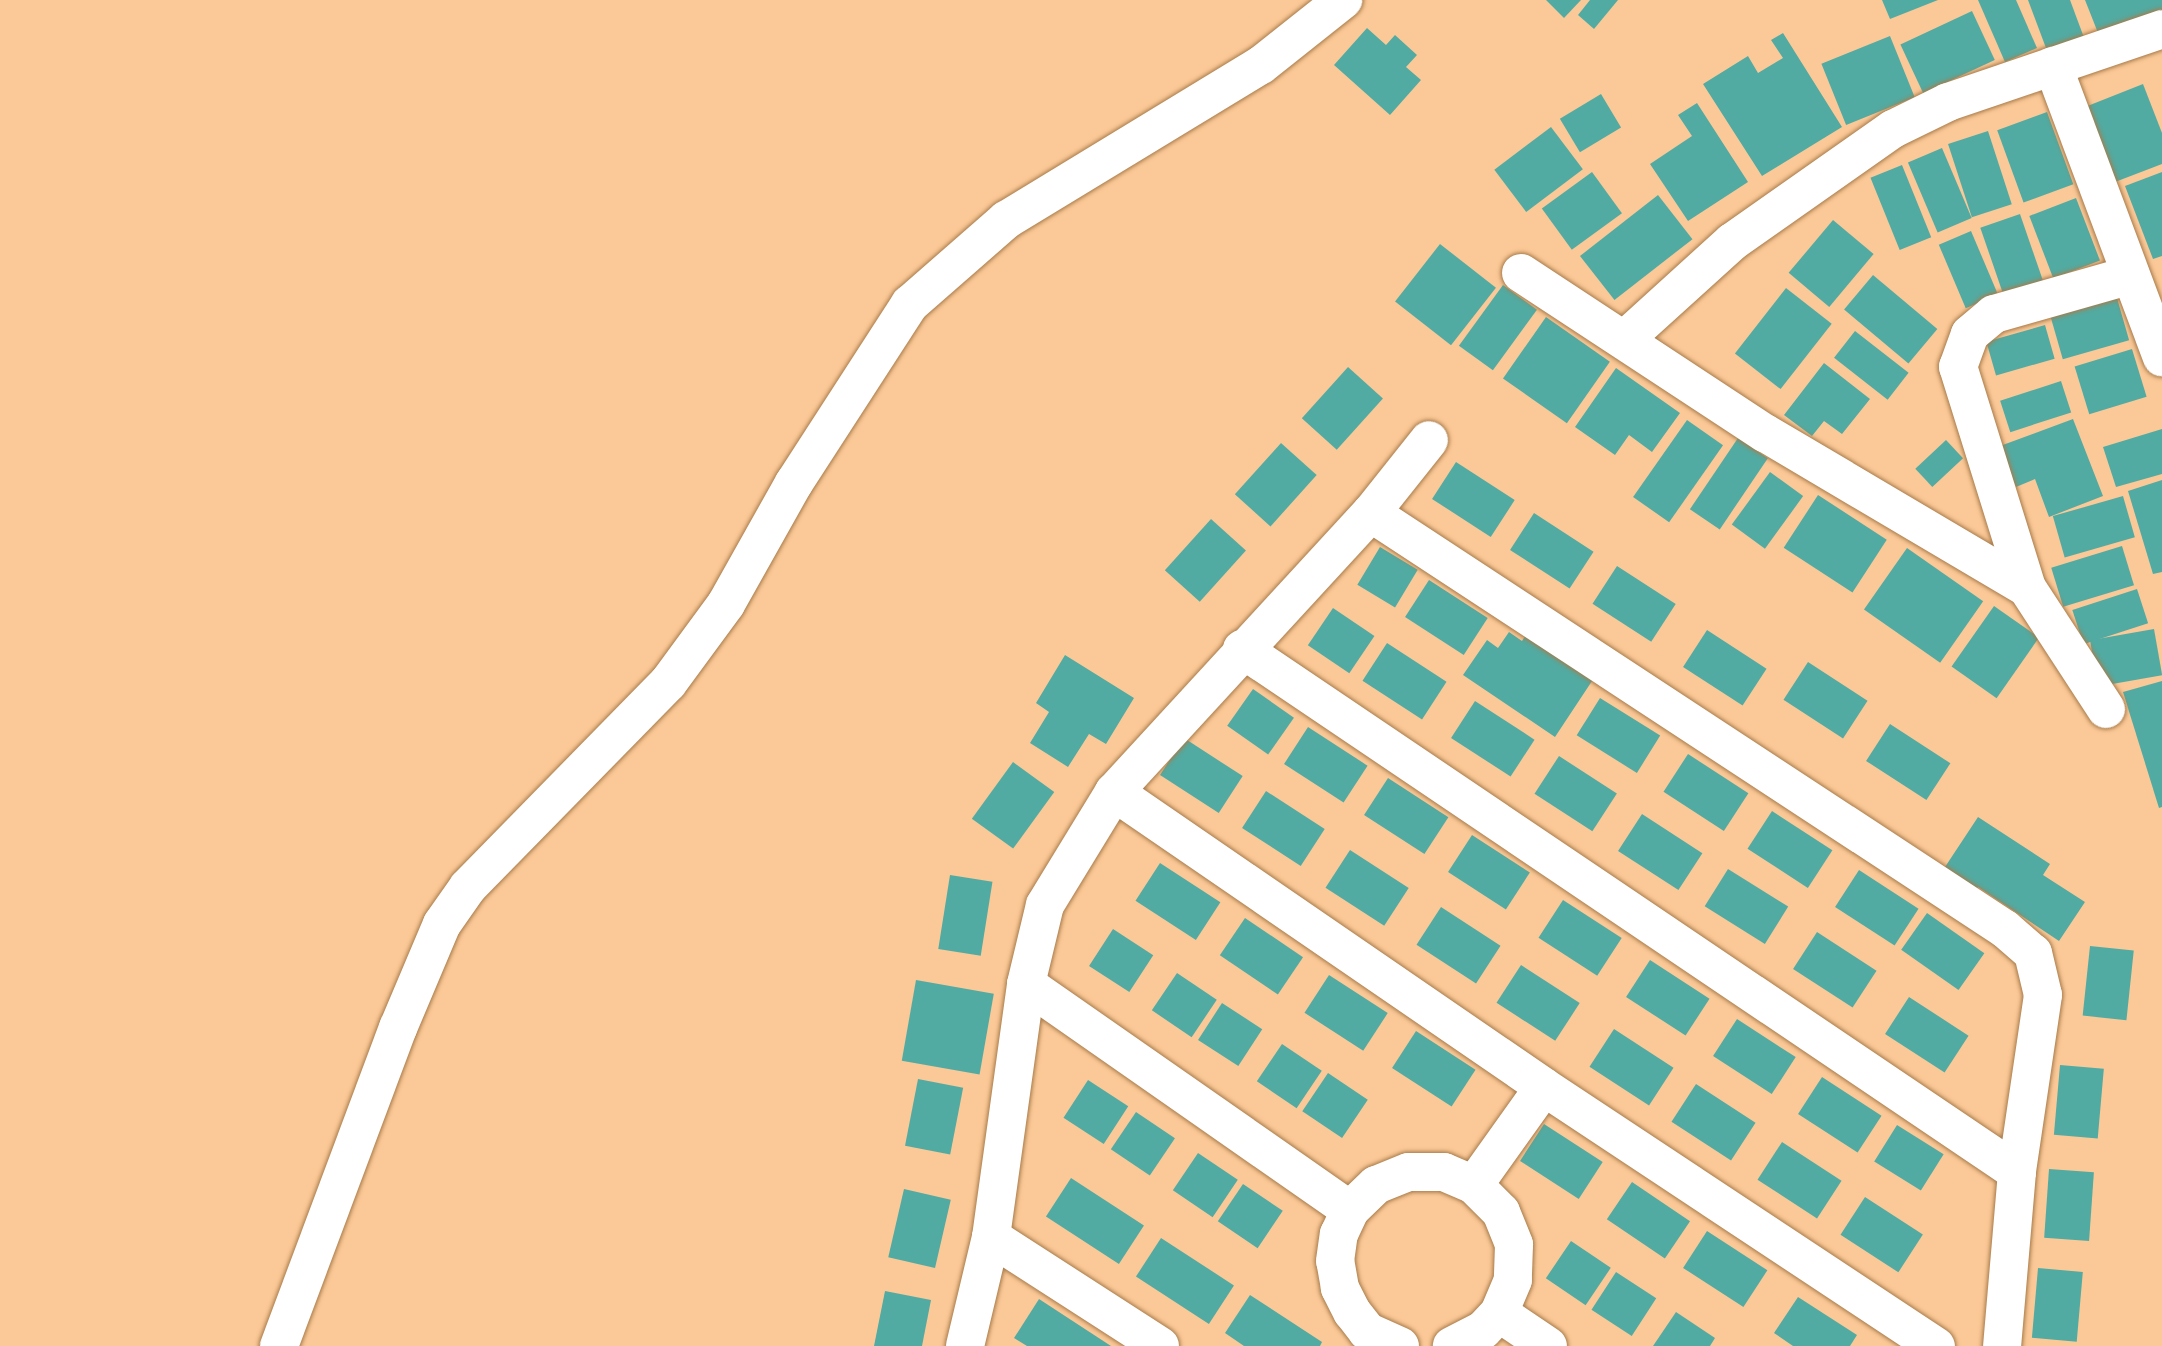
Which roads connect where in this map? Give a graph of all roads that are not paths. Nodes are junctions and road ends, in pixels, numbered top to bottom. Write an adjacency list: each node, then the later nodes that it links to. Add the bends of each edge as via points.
1 (1343, 0): 22 (street, via 1261,65 1006,220 910,304 794,483 726,604 668,684 468,887 442,924 398,1028)
2 (2162, 29): 3 (street)
3 (2053, 66): 5 (street); 6 (street, via 1948,102 1894,129 1732,242)
4 (1521, 273): 6 (street)
5 (2131, 275): 7 (street); 10 (street, via 1994,314 1970,334 1960,355 1958,367)
6 (1624, 340): 10 (street, via 1765,433)
7 (2162, 357)
8 (1429, 440): 9 (street)
9 (1371, 513): 11 (street); 16 (street, via 2020,939 2033,953 2043,995)
10 (2026, 588): 12 (street)
11 (1242, 649): 13 (street); 16 (street)
12 (2106, 709)
13 (1114, 792): 14 (street, via 1045,905); 15 (street)
14 (1026, 984): 18 (street); 19 (street)
15 (1545, 1087): 17 (street); 27 (street)
16 (2017, 1172): 28 (street)
17 (1474, 1185): 18 (street, via 1444,1172 1409,1172 1376,1185); 20 (street, via 1501,1212 1514,1245 1513,1280)
18 (1350, 1210): 21 (street, via 1339,1234 1335,1261 1339,1287)
19 (991, 1237): 23 (street); 24 (street)
20 (1499, 1313): 25 (street, via 1483,1331); 26 (street)
21 (1375, 1341)
22 (279, 1346)
23 (965, 1346)
24 (1160, 1346)
25 (1452, 1346)
26 (1548, 1346)
27 (1936, 1346)
28 (2002, 1346)

